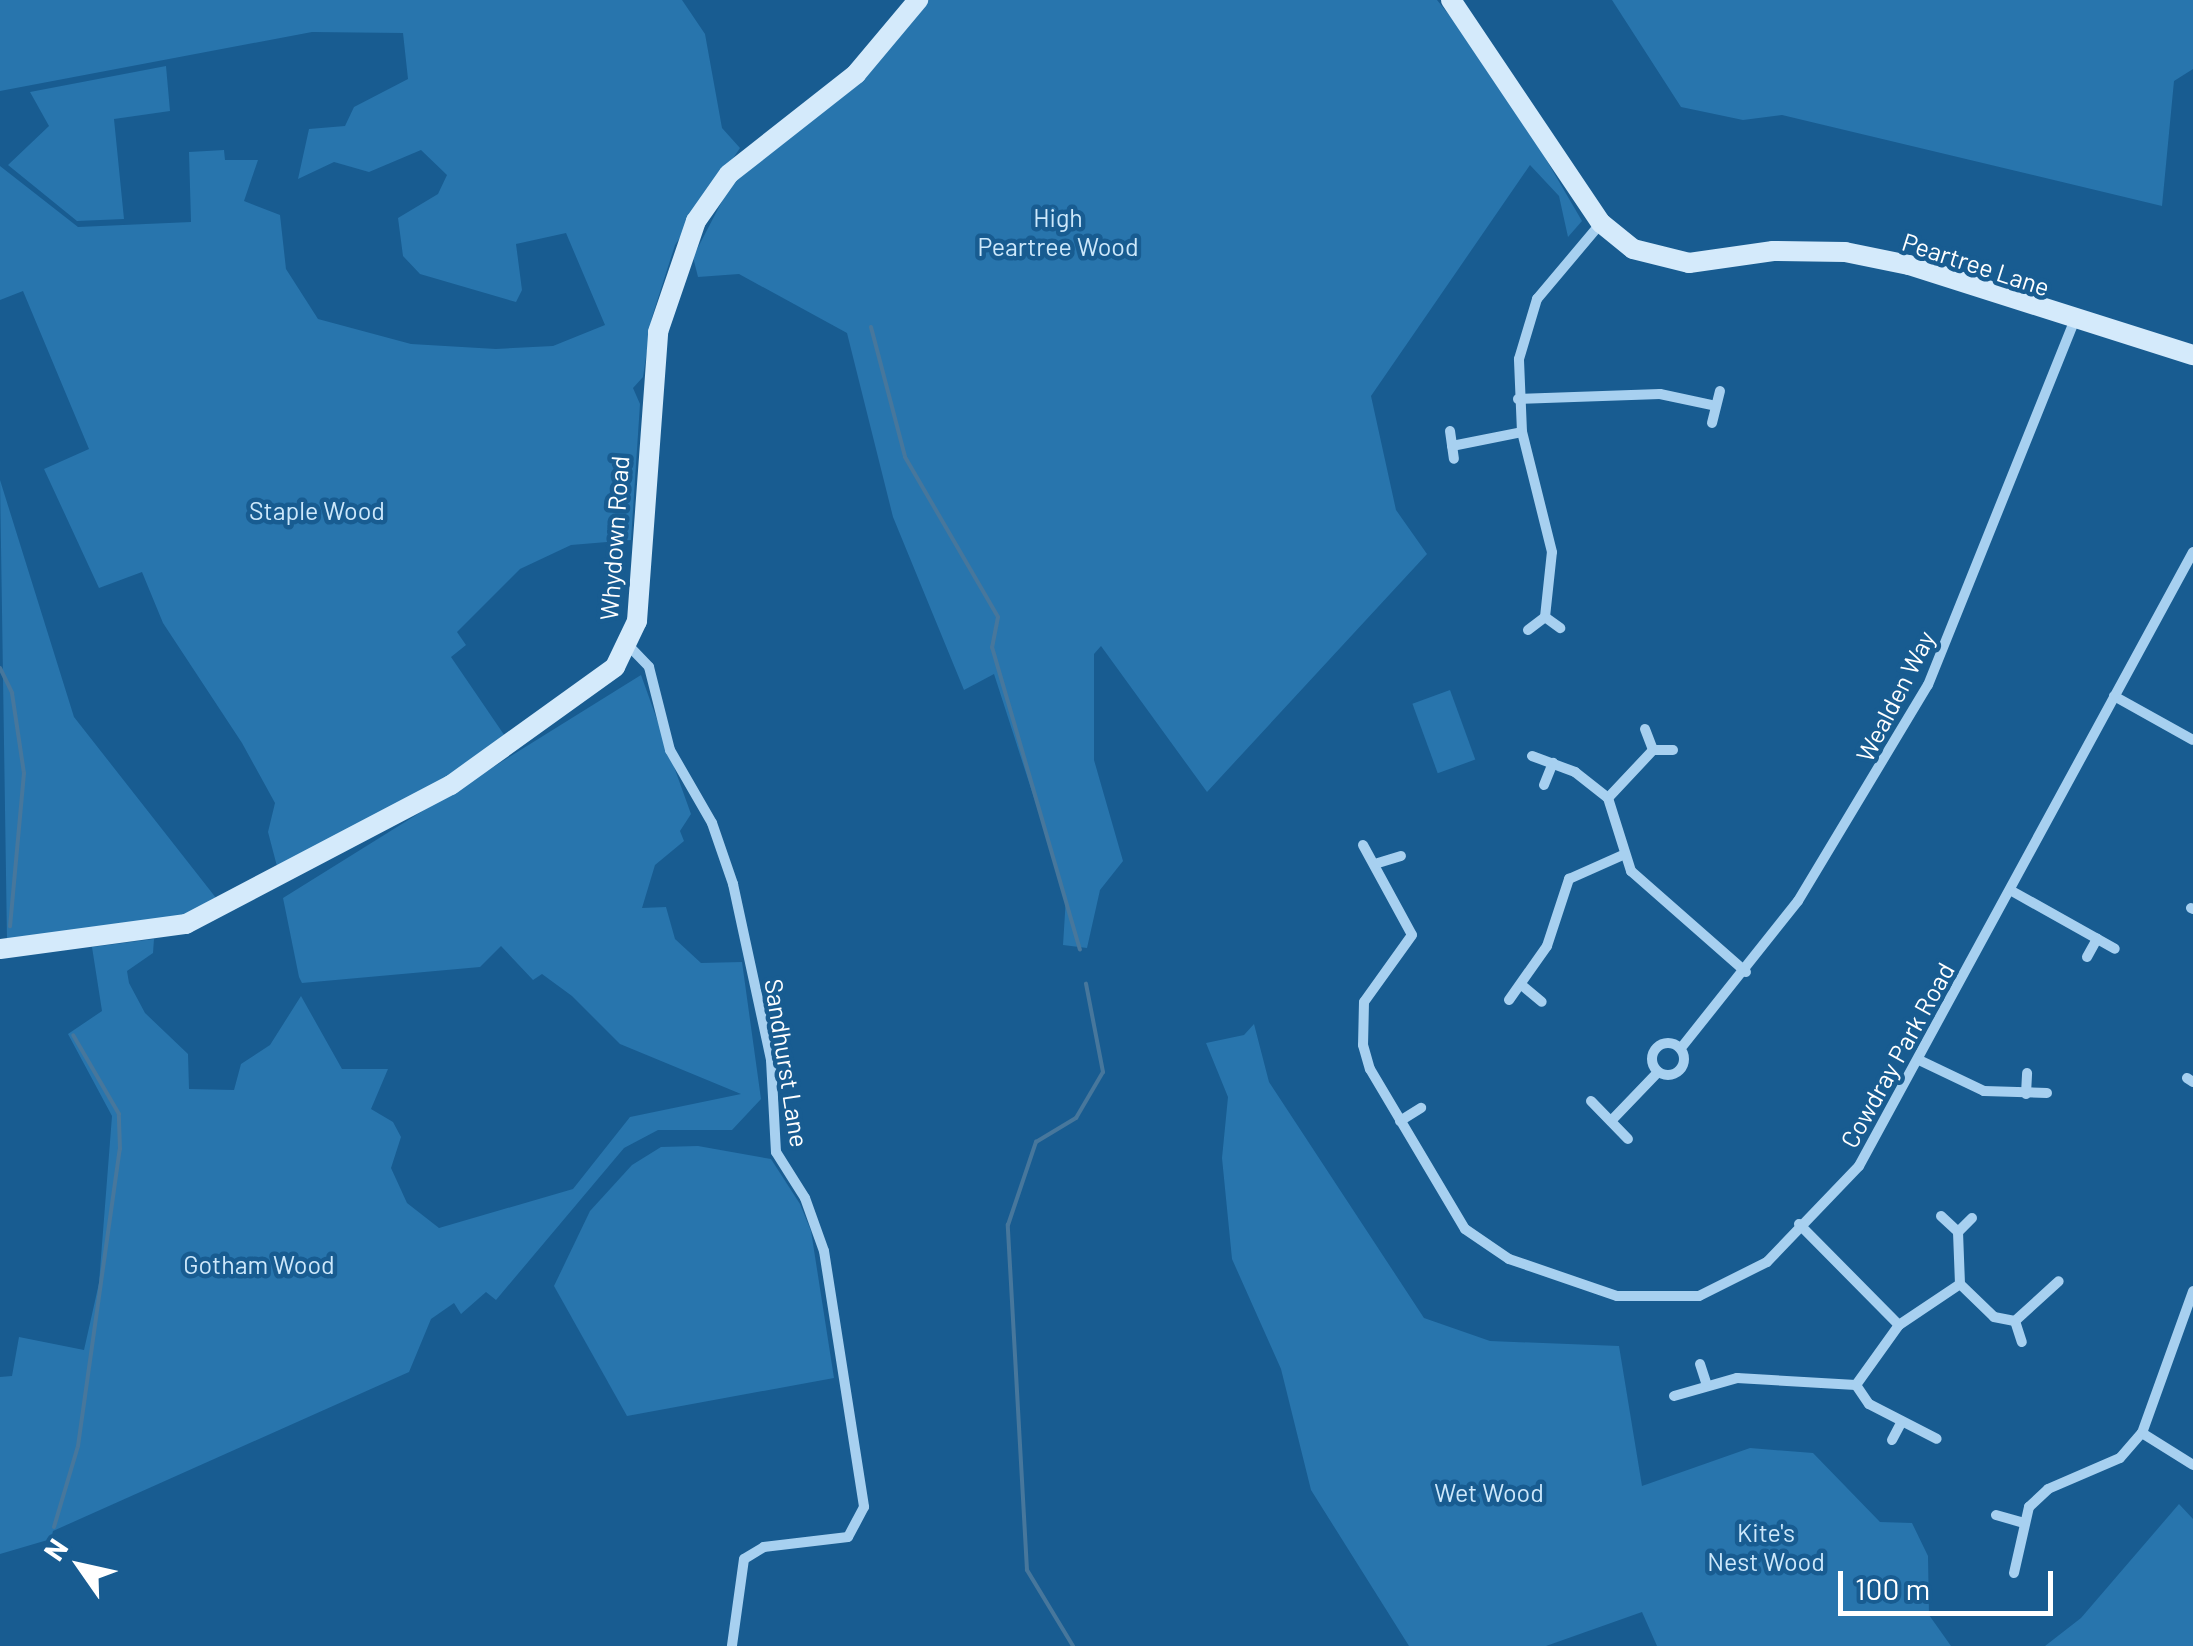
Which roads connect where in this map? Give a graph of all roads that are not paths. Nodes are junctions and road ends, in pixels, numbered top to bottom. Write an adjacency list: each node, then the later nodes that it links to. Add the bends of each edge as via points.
1 (918, 0): 18 (street, Whydown Road, via 856,74 729,174 696,221 658,332)
2 (1451, 0): 3 (street, Peartree Lane)
3 (1601, 224): 4 (street, Peartree Lane, via 1633,249 1674,262 1836,251 1909,265); 7 (street, via 1538,299 1519,359)
4 (2074, 322): 5 (street, Peartree Lane); 37 (street, Wealden Way, via 1928,685 1844,830)
5 (2193, 355)
6 (1720, 391): 8 (street)
7 (1518, 399): 8 (street, via 1660,394); 11 (street)
8 (1716, 406): 9 (street)
9 (1712, 423)
10 (1450, 431): 12 (street)
11 (1522, 432): 12 (street); 15 (street, via 1552,552)
12 (1452, 446): 13 (street)
13 (1454, 459)
14 (2192, 555): 19 (street, Cowdray Park Road)
15 (1546, 616): 16 (street); 17 (street)
16 (1560, 628)
17 (1528, 630)
18 (630, 646): 34 (street, Whydown Road, via 562,711 465,776 186,924); 74 (street, Sandhurst Lane, via 649,667 670,750 712,823 733,884 771,1060 776,1152 805,1198 824,1251 864,1507 848,1538 764,1547 744,1559)
19 (2114, 696): 21 (street); 32 (street, Cowdray Park Road)
20 (1645, 729): 22 (street)
21 (2193, 740)
22 (1653, 750): 23 (street); 27 (street)
23 (1673, 750)
24 (1532, 756): 25 (street)
25 (1553, 763): 26 (street); 27 (street)
26 (1544, 785)
27 (1608, 798): 29 (street)
28 (1363, 845): 31 (street, Cowdray Park Road)
29 (1623, 855): 37 (street, via 1644,886); 38 (street, via 1570,879)
30 (1401, 856): 31 (street)
31 (1378, 862): 50 (street, Cowdray Park Road, via 1412,935 1358,1018 1370,1069)
32 (2010, 890): 33 (street); 42 (street, Cowdray Park Road)
33 (2097, 939): 35 (street); 36 (street)
34 (0, 949)
35 (2114, 949)
36 (2087, 958)
37 (1746, 972): 41 (street, Wealden Way)
38 (1524, 987): 39 (street); 40 (street)
39 (1509, 1000)
40 (1542, 1002)
41 (1681, 1048): 43 (street, Wealden Way, via 1680,1071); 43 (street, Wealden Way, via 1656,1048)
42 (1918, 1060): 46 (street, via 1984,1091); 54 (street, Cowdray Park Road, via 1858,1166)
43 (1658, 1072): 49 (street, Wealden Way)
44 (2027, 1073): 46 (street)
45 (2046, 1093): 46 (street)
46 (2026, 1094)
47 (1591, 1101): 49 (street)
48 (1421, 1108): 50 (street)
49 (1611, 1121): 51 (street)
50 (1400, 1122): 54 (street, Cowdray Park Road, via 1450,1208 1487,1247 1628,1299 1699,1296 1748,1277)
51 (1628, 1139)
52 (1941, 1216): 55 (street)
53 (1972, 1218): 55 (street)
54 (1798, 1224): 60 (street)
55 (1958, 1232): 57 (street)
56 (2059, 1281): 59 (street)
57 (1960, 1284): 59 (street, via 1994,1317); 60 (street)
58 (2193, 1291): 67 (street)
59 (2015, 1322): 61 (street)
60 (1898, 1325): 64 (street)
61 (2022, 1342)
62 (1700, 1364): 63 (street)
63 (1706, 1383): 64 (street, via 1779,1377); 65 (street)
64 (1856, 1385): 66 (street, via 1869,1404)
65 (1674, 1396)
66 (1902, 1421): 68 (street); 69 (street)
67 (2142, 1432): 70 (street); 72 (street, via 2120,1458 2048,1489)
68 (1936, 1438)
69 (1892, 1440)
70 (2193, 1465)
71 (1996, 1516): 72 (street)
72 (2021, 1522): 73 (street)
73 (2014, 1573)
74 (732, 1646)

